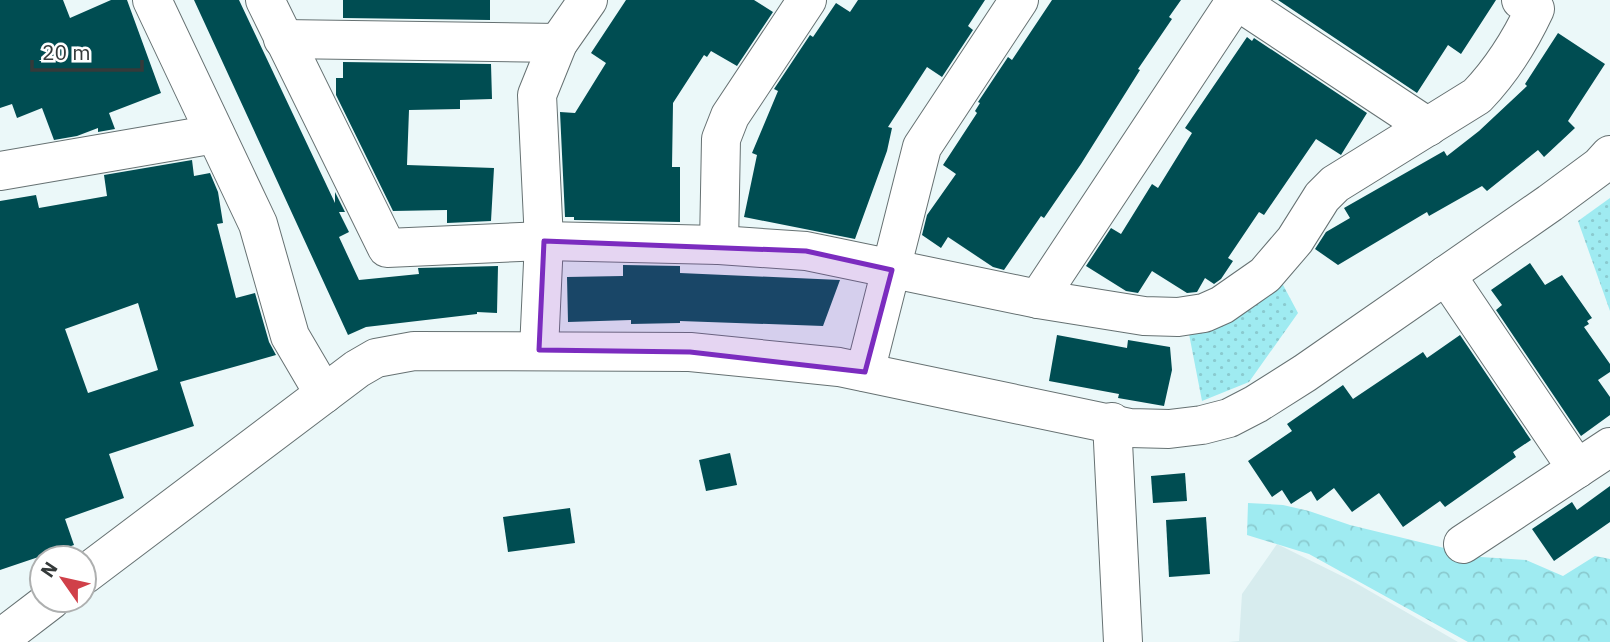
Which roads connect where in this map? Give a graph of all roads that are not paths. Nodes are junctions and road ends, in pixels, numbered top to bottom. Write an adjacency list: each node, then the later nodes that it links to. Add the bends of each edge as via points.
1 (152, 0): 11 (street)
2 (265, 0): 8 (street)
3 (588, 0): 9 (street)
4 (807, 0): 15 (street, via 730,116 721,139)
5 (1019, 0): 16 (street, via 922,147)
6 (1236, 0): 10 (street); 18 (street)
7 (1521, 0): 10 (street, via 1535,9 1492,80 1477,96)
8 (283, 39): 9 (street); 14 (street, via 387,248)
9 (558, 43): 14 (street, via 537,95)
10 (1428, 127): 18 (street, via 1335,184 1265,275 1204,313 1144,316)
11 (215, 134): 13 (street); 21 (street, via 258,224 290,336)
12 (1610, 155): 17 (street, via 1571,188)
13 (0, 171)
14 (544, 241): 15 (street); 19 (street)
15 (719, 245): 16 (street, via 806,251)
16 (892, 270): 18 (street); 20 (street)
17 (1446, 275): 22 (street, via 1305,373 1229,418 1169,429 1129,428); 24 (street)
18 (1038, 299)
19 (539, 350): 20 (street, via 690,352); 21 (street, via 393,354 357,369)
20 (865, 372): 22 (street)
21 (324, 394): 26 (street)
22 (1112, 422): 29 (street)
23 (1610, 447): 24 (street)
24 (1577, 469): 25 (street)
25 (1463, 544)
26 (98, 564)
27 (33, 614): 28 (street)
28 (0, 639)
29 (1123, 642)

